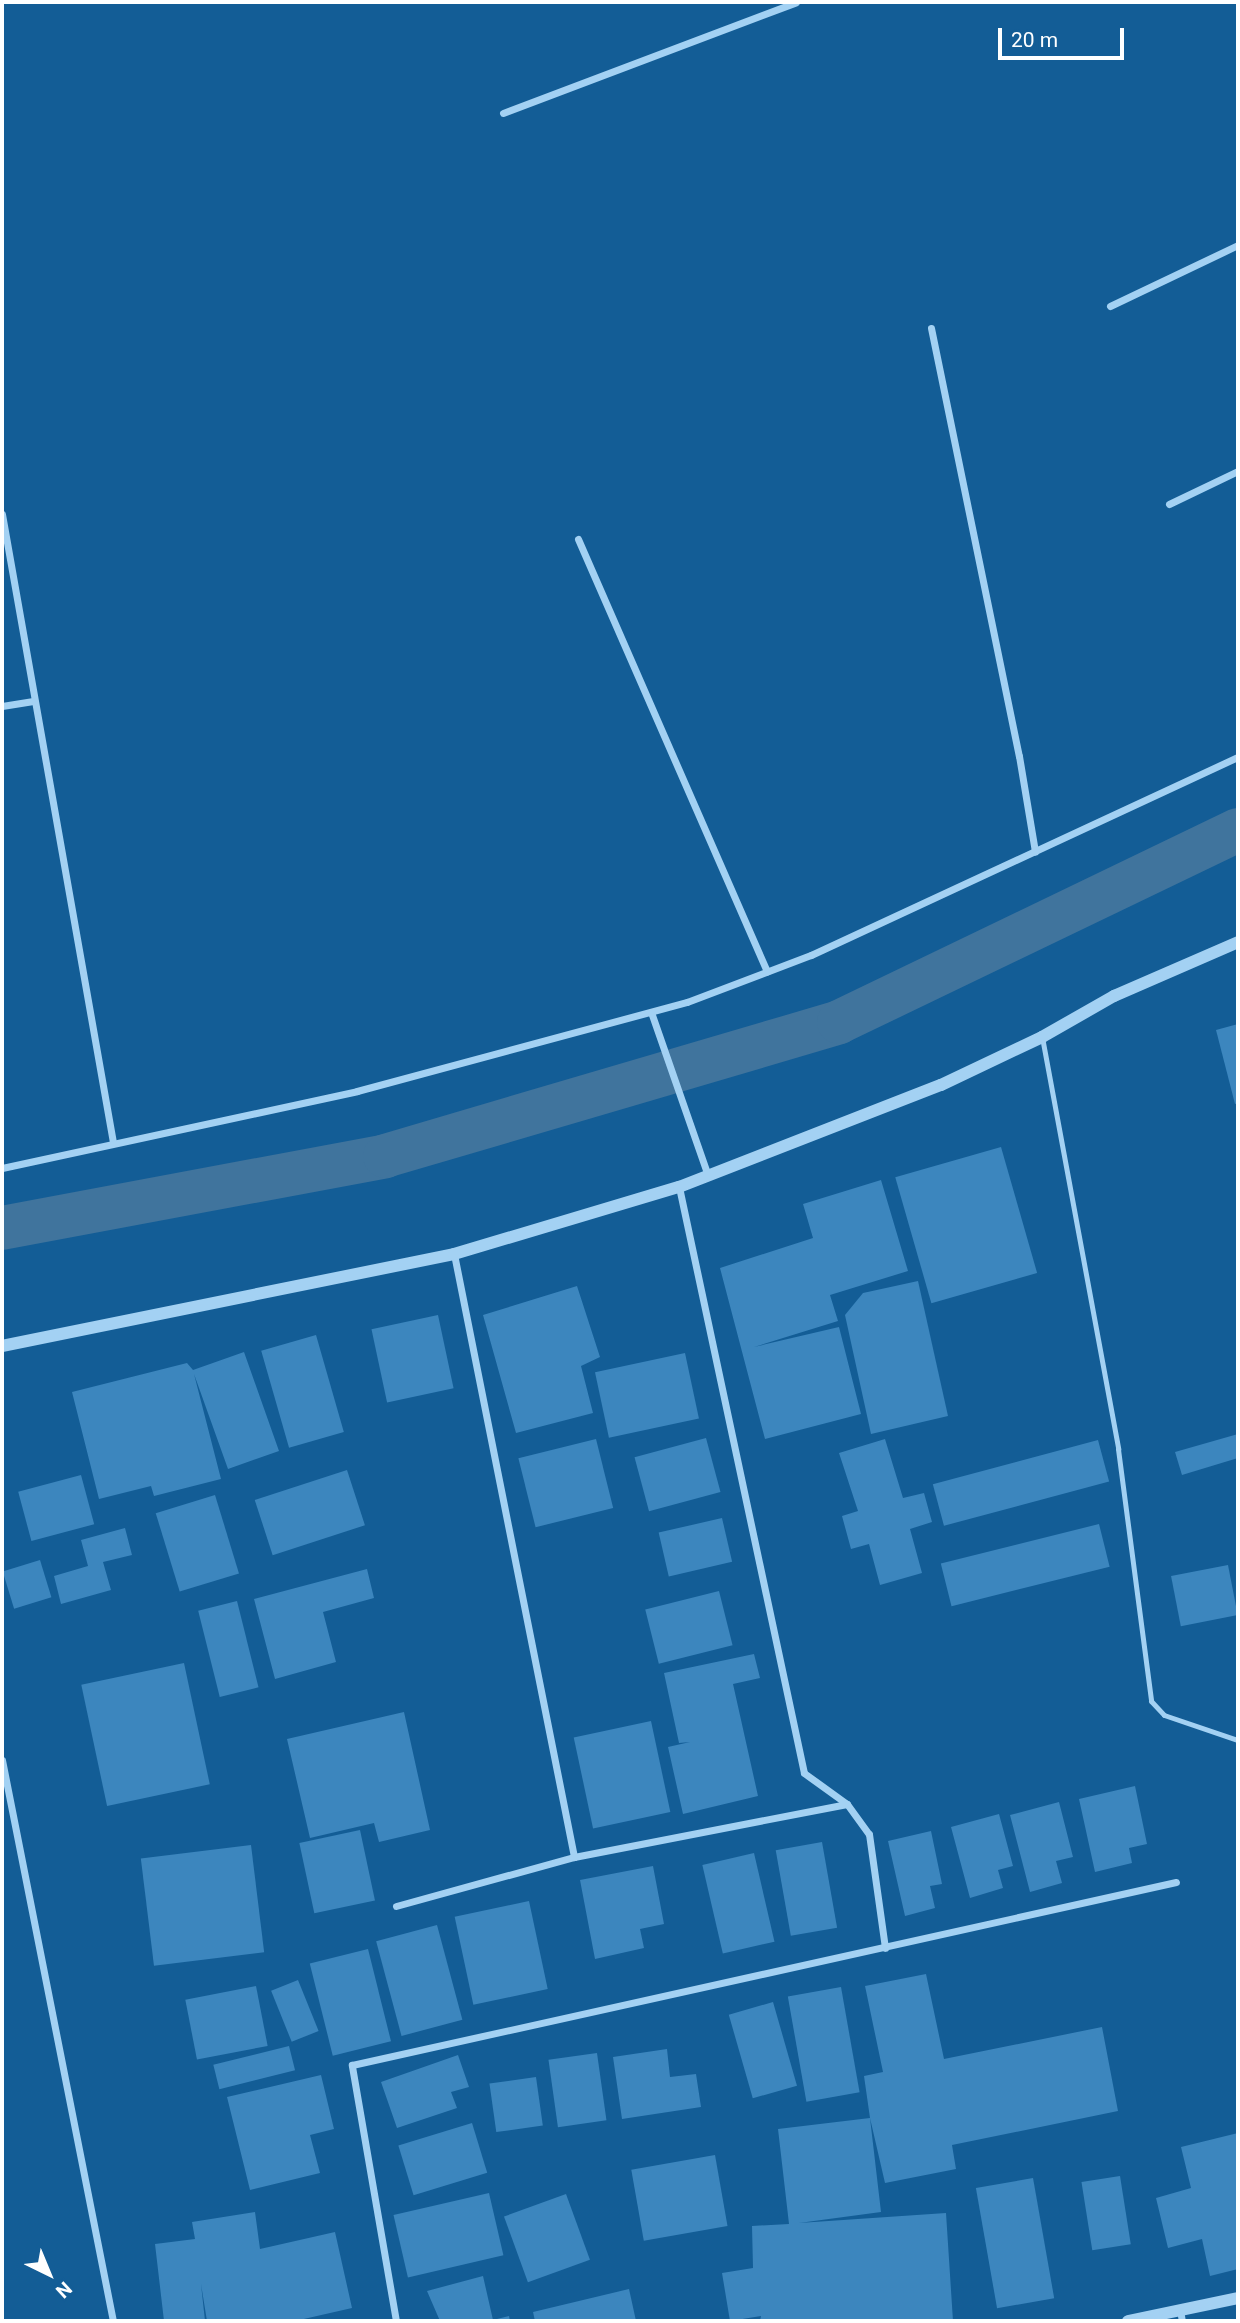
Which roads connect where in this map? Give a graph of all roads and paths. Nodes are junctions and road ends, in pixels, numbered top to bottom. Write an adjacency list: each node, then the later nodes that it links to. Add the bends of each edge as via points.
1 (796, 2): 2 (street)
2 (503, 113)
3 (1238, 244): 4 (street)
4 (1110, 306)
5 (931, 328): 14 (street, via 1017,743)
6 (1238, 471): 7 (street)
7 (1169, 505)
8 (2, 514): 10 (street)
9 (578, 539): 16 (street)
10 (6, 571): 11 (street)
11 (32, 701): 12 (street); 19 (street)
12 (2, 706)
13 (1238, 757): 14 (street)
14 (1035, 852): 16 (street)
15 (1238, 942): 18 (street, via 1114,996)
16 (767, 972): 17 (street)
17 (651, 1012): 19 (street, via 357,1091); 21 (street)
18 (1042, 1037): 21 (street, via 941,1084); 25 (lane, via 1118,1449 1151,1701 1164,1715)
19 (113, 1142): 20 (street)
20 (2, 1168)
21 (708, 1176): 22 (street)
22 (679, 1187): 23 (street); 27 (street, via 804,1773)
23 (454, 1254): 24 (street); 28 (street)
24 (2, 1346)
25 (1238, 1740)
26 (2, 1760): 34 (street)
27 (847, 1804): 28 (street); 31 (street, via 869,1834)
28 (574, 1857): 30 (street)
29 (1176, 1882): 31 (street)
30 (396, 1906)
31 (885, 1948): 35 (street, via 352,2065)
32 (1238, 2298): 33 (street)
33 (1181, 2316): 36 (street)
34 (113, 2321)
35 (396, 2321)
36 (1128, 2321)

